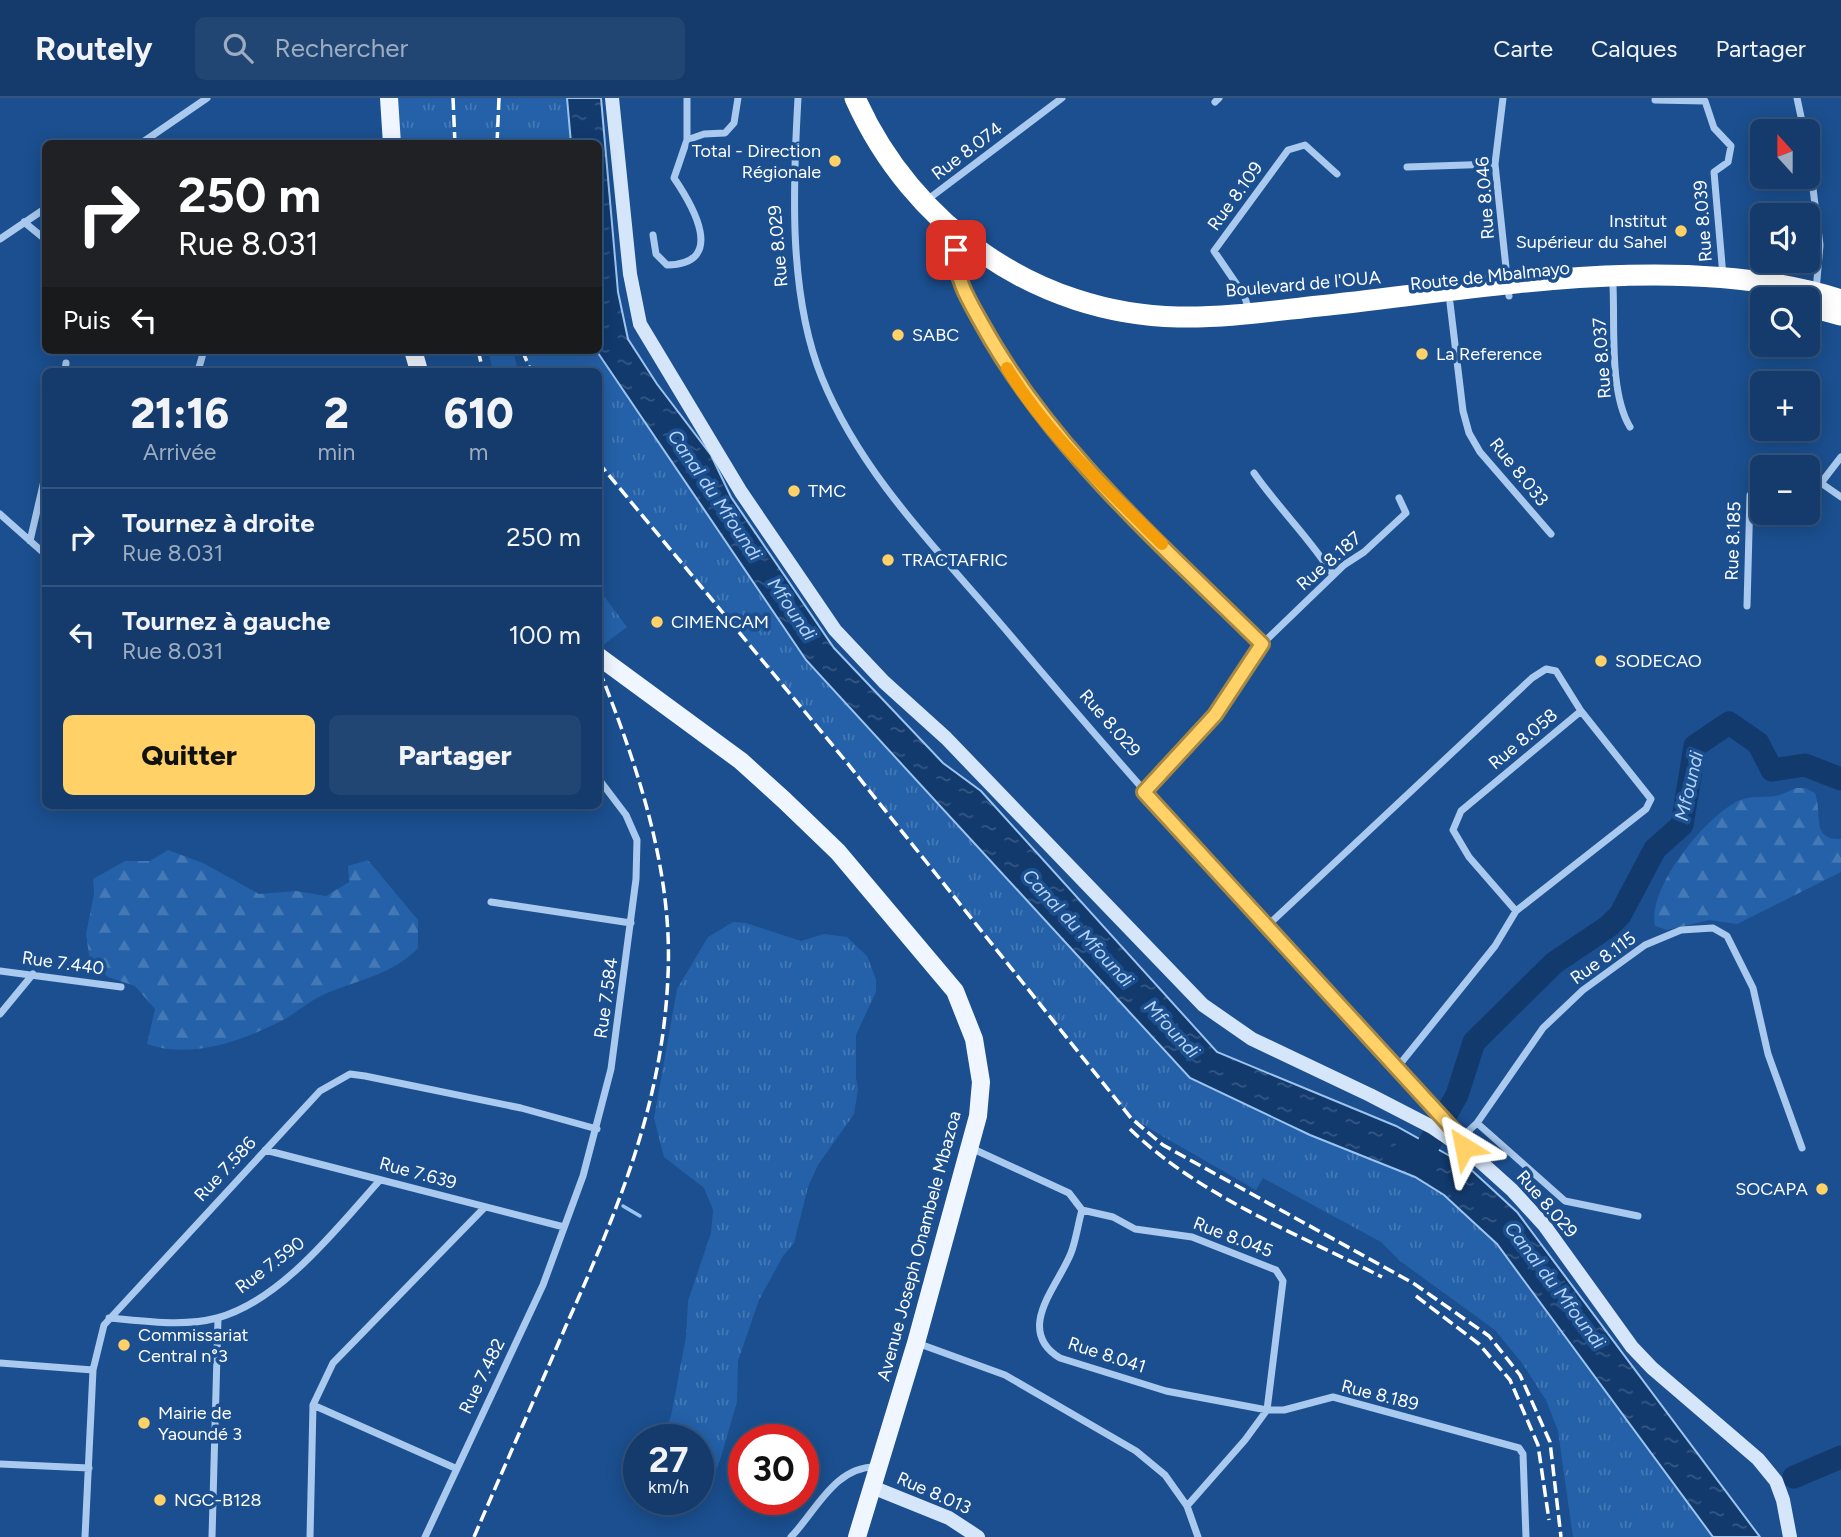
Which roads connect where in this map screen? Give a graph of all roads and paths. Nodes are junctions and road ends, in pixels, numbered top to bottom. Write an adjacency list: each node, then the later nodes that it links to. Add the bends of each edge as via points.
1 (207, 98): 14 (street)
2 (389, 98): 15 (main road)
3 (612, 98): 70 (main road, via 630,274 640,324 741,492 835,630 946,738 1203,1005 1252,1039)
4 (687, 98): 16 (street)
5 (738, 98): 16 (street, via 734,123 725,133)
6 (798, 98): 58 (street, Rue 8.029, via 792,191 802,300 821,376 834,404 870,465 925,538)
7 (841, 98): 27 (highway, Route de Mbalmayo, via 881,171)
8 (855, 98): 21 (highway, Boulevard de l'OUA, via 890,163)
9 (1062, 98): 21 (street, Rue 8.074)
10 (1503, 98): 17 (street, Rue 8.046)
11 (1797, 98): 13 (street)
12 (1655, 100): 28 (street, Rue 8.039, via 1705,101 1714,128 1731,146 1728,162 1714,172)
13 (1801, 119)
14 (146, 140)
15 (392, 140)
16 (687, 140): 24 (street, via 674,178 693,209 700,251 695,259 667,265 656,254)
17 (1495, 164): 18 (street); 32 (street, Rue 8.046)
18 (1407, 167)
19 (1337, 174): 38 (street, Rue 8.109, via 1305,145 1288,150 1214,251 1244,295)
20 (1813, 189): 31 (street, via 1820,245)
21 (923, 203): 38 (highway, Boulevard de l'OUA, via 972,247 1012,272 1076,300 1178,317)
22 (42, 211): 23 (street)
23 (24, 222): 25 (street); 26 (street)
24 (653, 235)
25 (42, 237)
26 (0, 239)
27 (956, 250): 36 (highway, Route de Mbalmayo, via 1039,299 1091,317 1134,325 1172,328 1279,322); 54 (street, via 955,268 964,291 1036,408 1107,489)
28 (1723, 277): 30 (highway, Boulevard de l'OUA); 32 (highway, Boulevard de l'OUA, via 1602,276)
29 (1613, 286): 32 (highway, Route de Mbalmayo); 33 (highway, Route de Mbalmayo, via 1712,288); 40 (street, Rue 8.037, via 1618,389 1622,414)
30 (1763, 287)
31 (1814, 287)
32 (1508, 291): 36 (highway, Route de Mbalmayo); 38 (highway, Boulevard de l'OUA)
33 (1750, 294)
34 (1820, 299): 35 (highway, Boulevard de l'OUA)
35 (1841, 300)
36 (1450, 303): 49 (street, Rue 8.033, via 1469,433)
37 (1820, 303): 39 (highway)
38 (1250, 314)
39 (1841, 315)
40 (1630, 427)
41 (1841, 457): 43 (street)
42 (1254, 473): 52 (street)
43 (1821, 483): 46 (street)
44 (42, 489): 50 (street)
45 (1750, 495): 53 (street, Rue 8.185)
46 (1841, 497)
47 (1399, 498): 52 (street, Rue 8.187, via 1406,513)
48 (1, 517): 50 (street)
49 (1551, 534)
50 (30, 541): 51 (street)
51 (42, 552)
52 (1334, 575): 54 (street, Rue 8.187)
53 (1747, 606)
54 (1262, 644): 58 (street, Rue 8.187, via 1215,715)
55 (602, 659): 71 (main road, Avenue Joseph Onambele Mbazoa, via 741,761 838,852 954,991 974,1040 981,1082)
56 (1581, 711): 60 (street, Rue 8.058, via 1461,811 1453,831 1469,857); 60 (street, via 1651,799 1646,809); 62 (street, Rue 8.058, via 1556,671 1546,669 1532,678)
57 (602, 783): 61 (street, Rue 7.584, via 626,815 637,840)
58 (1144, 792): 62 (street, Rue 8.029)
59 (491, 902): 61 (street)
60 (1516, 911): 67 (street, via 1496,946)
61 (631, 923): 69 (street, Rue 7.584, via 619,1024)
62 (1266, 927): 67 (street, Rue 8.029)
63 (0, 971): 64 (street, Rue 7.440)
64 (33, 974): 65 (street, Rue 7.440); 66 (street)
65 (121, 987)
66 (0, 1014)
67 (1396, 1069): 70 (street, Rue 8.029)
68 (1477, 1123): 70 (street, Rue 8.115); 72 (street, Rue 8.115, via 1543,1028 1583,990 1645,945 1681,930 1713,928 1727,936 1753,988 1768,1054); 77 (street, via 1565,1202)
69 (597, 1129): 73 (street, Rue 7.586, via 416,1084 351,1074 320,1091); 78 (street, Rue 7.584)
70 (1462, 1143): 101 (main road, Rue 8.029, via 1544,1225 1632,1347 1758,1459 1776,1481)
71 (970, 1148): 76 (street, via 1069,1194); 81 (main road, Avenue Joseph Onambele Mbazoa)
72 (1802, 1148)
73 (265, 1150): 74 (street, Rue 7.639); 79 (street, Rue 7.586)
74 (380, 1180): 75 (street, Rue 7.639); 80 (street, Rue 7.590, via 322,1245 251,1303)
75 (485, 1207): 78 (street, Rue 7.639); 84 (street, via 333,1363)
76 (1082, 1210): 85 (street, Rue 8.045, via 1113,1217 1135,1229 1192,1237 1276,1270 1283,1281); 85 (street, Rue 8.041, via 1071,1252 1050,1287 1042,1316 1040,1335 1049,1351 1166,1391)
77 (1638, 1216)
78 (564, 1227): 89 (street, Rue 7.482, via 543,1285)
79 (109, 1318): 80 (street, Rue 7.590, via 156,1322); 83 (street, Rue 7.586)
80 (218, 1318): 93 (street)
81 (916, 1343): 87 (main road, Avenue Joseph Onambele Mbazoa); 91 (street, via 1005,1375 1054,1401 1136,1451 1165,1475)
82 (0, 1363): 83 (street)
83 (93, 1370): 88 (street, Rue 7.586)
84 (313, 1405): 89 (street); 94 (street)
85 (1267, 1410): 91 (street); 100 (street, Rue 8.189, via 1333,1397 1519,1448 1523,1454)
86 (0, 1464): 88 (street)
87 (878, 1467): 90 (main road, Avenue Joseph Onambele Mbazoa); 96 (street, via 843,1476)
88 (89, 1468): 92 (street, Rue 7.586)
89 (455, 1468): 95 (street, Rue 7.482)
90 (872, 1487): 97 (main road, Avenue Joseph Onambele Mbazoa); 98 (main road, Rue 8.013, via 949,1518)
91 (1187, 1506): 99 (street)
92 (85, 1537)
93 (212, 1537)
94 (310, 1537)
95 (425, 1537)
96 (791, 1537)
97 (857, 1537)
98 (978, 1537)
99 (1198, 1537)
100 (1526, 1537)
101 (1790, 1537)

